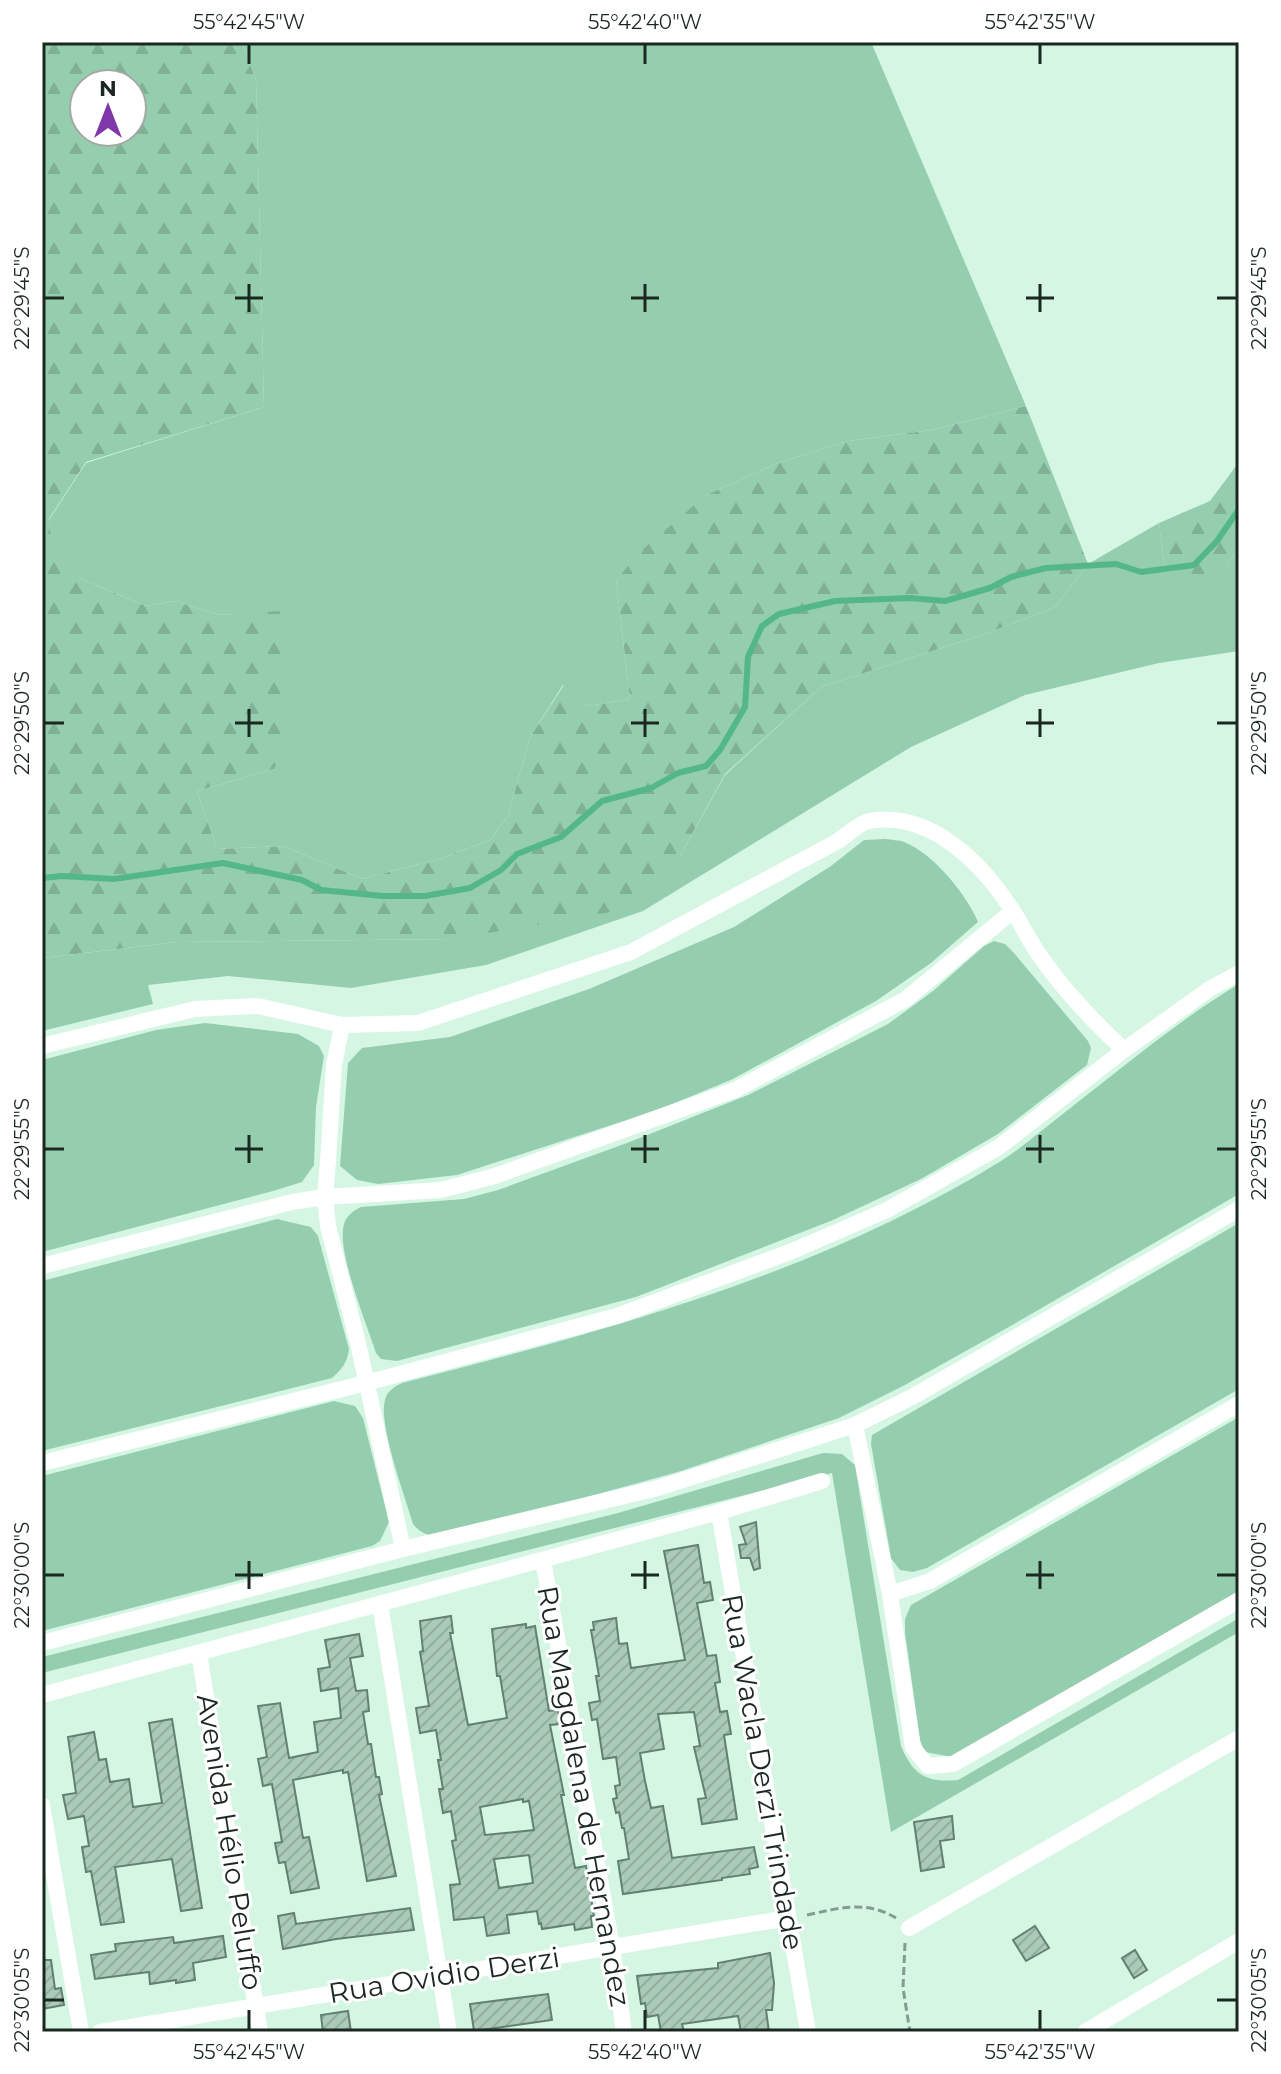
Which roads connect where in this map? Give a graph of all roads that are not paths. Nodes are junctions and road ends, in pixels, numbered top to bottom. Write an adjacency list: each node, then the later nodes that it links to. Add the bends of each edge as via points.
1 (1013, 911): 3 (street, via 952,842 910,821 866,821 631,952 418,1023); 5 (street, via 1063,987); 6 (street, via 906,999 735,1090 481,1180 441,1190)
2 (1239, 973): 5 (street)
3 (342, 1025): 4 (street, via 258,1006 195,1009); 6 (street, via 334,1065)
4 (42, 1046)
5 (1124, 1050): 9 (street, via 999,1147 874,1216 658,1303)
6 (325, 1197): 8 (street); 9 (street)
7 (1239, 1209): 11 (street)
8 (42, 1266)
9 (366, 1383): 12 (street); 15 (street)
10 (1239, 1404): 17 (street, via 930,1581)
11 (855, 1425): 15 (street, via 658,1488); 17 (street)
12 (42, 1463)
13 (822, 1481): 14 (street)
14 (719, 1512): 16 (street); 25 (street, Rua Wacla Derzi Trindade)
15 (403, 1549): 20 (street)
16 (543, 1560): 19 (street); 28 (street, Rua Magdalena de Hernandez)
17 (890, 1594): 18 (street, via 913,1748 928,1766 953,1764)
18 (1239, 1600)
19 (380, 1604): 21 (street); 29 (street)
20 (42, 1643)
21 (199, 1653): 22 (street); 30 (street, Avenida Hélio Peluffo)
22 (42, 1695)
23 (1239, 1738): 26 (street)
24 (42, 1805): 31 (street)
25 (788, 1918): 28 (street, Rua Ovidio Derzi); 36 (street, Rua Wacla Derzi Trindade)
26 (909, 1928)
27 (1239, 1941): 37 (street)
28 (612, 1947): 29 (street, Rua Ovidio Derzi); 35 (street, Rua Magdalena de Hernandez)
29 (439, 1976): 30 (street, Rua Ovidio Derzi); 34 (street)
30 (256, 2006): 32 (street, Rua Ovidio Derzi); 33 (street, Avenida Hélio Peluffo)
31 (81, 2032)
32 (100, 2032)
33 (260, 2032)
34 (449, 2032)
35 (624, 2032)
36 (808, 2032)
37 (1085, 2032)

